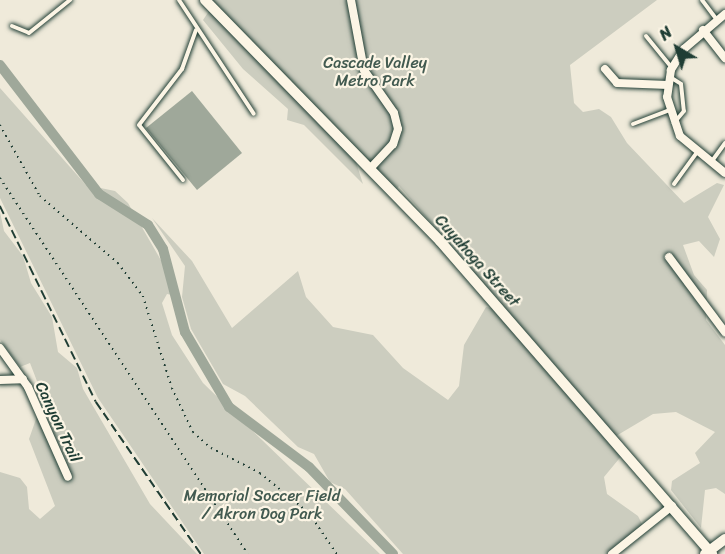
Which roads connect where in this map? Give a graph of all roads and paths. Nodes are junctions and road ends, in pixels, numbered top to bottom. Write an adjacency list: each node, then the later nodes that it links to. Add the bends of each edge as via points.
1 (70, 0): 8 (lane, via 28,33)
2 (179, 0): 9 (lane)
3 (205, 0): 23 (street, Cuyahoga Street)
4 (351, 0): 23 (street, via 364,70 394,114 398,129 393,144)
5 (702, 0): 7 (lane)
6 (725, 14): 7 (street)
7 (717, 20): 10 (street)
8 (12, 26)
9 (196, 30): 16 (lane); 26 (lane, via 182,69 139,125)
10 (703, 30): 12 (street); 14 (street)
11 (646, 36): 14 (lane)
12 (723, 53)
13 (605, 69): 14 (street, via 617,83)
14 (670, 77): 15 (street); 18 (lane, via 679,79 684,111)
15 (669, 110): 17 (lane); 18 (street)
16 (254, 114)
17 (633, 124)
18 (674, 124): 21 (street)
19 (0, 125): 39 (path, via 40,196 118,263 143,296 172,388 193,432 211,448 260,473 309,513)
20 (725, 143): 22 (lane)
21 (697, 152): 22 (street); 27 (lane)
22 (711, 162): 24 (street)
23 (370, 169): 35 (street, Cuyahoga Street, via 455,257)
24 (725, 173)
25 (0, 178): 38 (path)
26 (183, 180)
27 (674, 184)
28 (669, 257): 29 (street)
29 (722, 320): 30 (street)
30 (725, 332)
31 (0, 348): 32 (street, Canyon Trail)
32 (23, 379): 33 (street, Canyon Trail, via 9,376); 34 (street, Canyon Trail)
33 (0, 380)
34 (68, 477)
35 (672, 506): 37 (street, Cuyahoga Street); 40 (street)
36 (725, 539): 37 (street)
37 (709, 553)
38 (248, 554)
39 (336, 554)
40 (612, 554)

